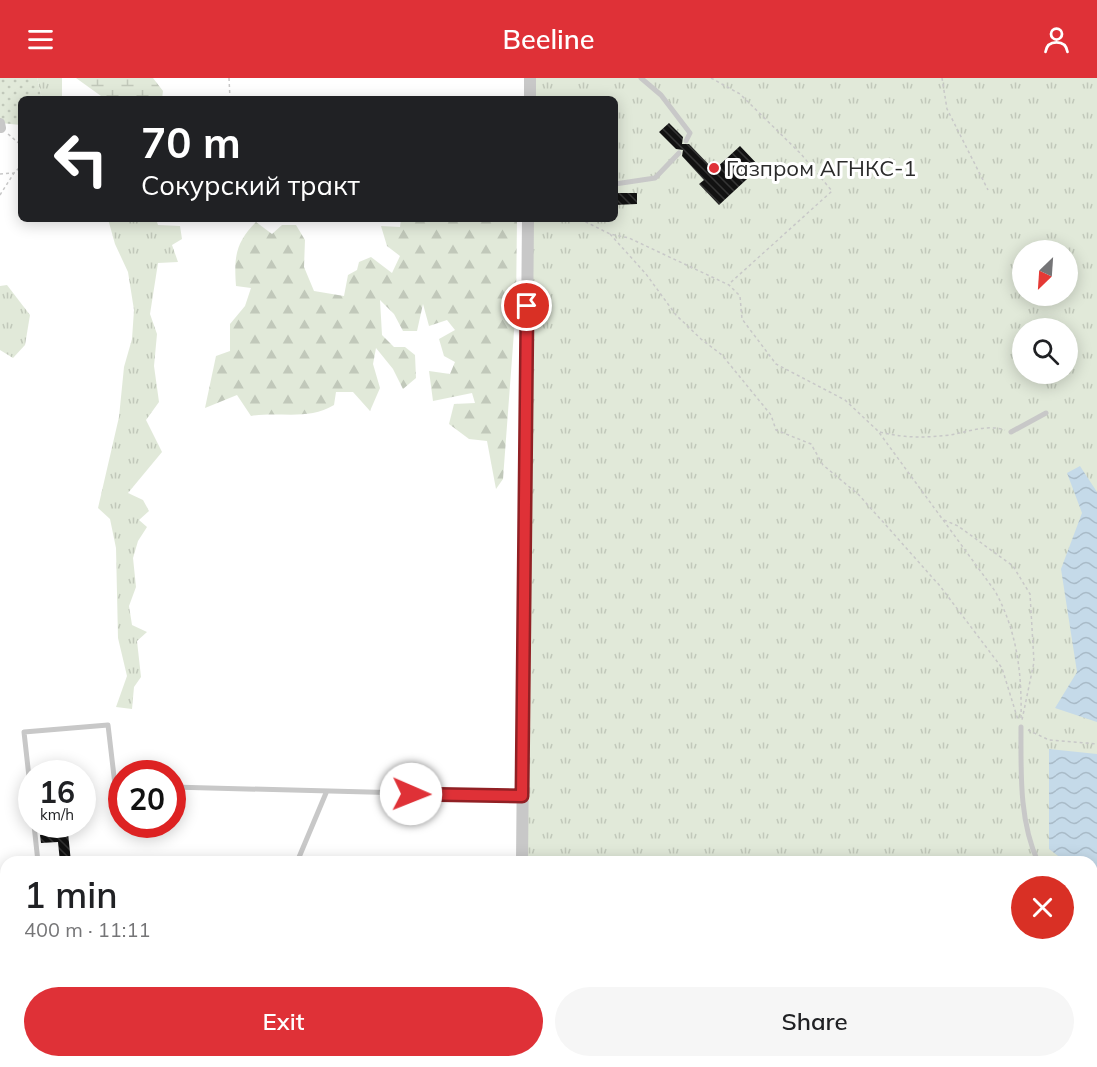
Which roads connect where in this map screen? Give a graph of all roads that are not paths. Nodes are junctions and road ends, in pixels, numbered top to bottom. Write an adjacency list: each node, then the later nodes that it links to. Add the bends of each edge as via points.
1 (530, 78): 3 (street)
2 (641, 78): 6 (lane, via 661,94 690,133)
3 (530, 96)
4 (0, 123): 5 (street)
5 (0, 128)
6 (686, 141)
7 (679, 153): 8 (lane, via 655,177)
8 (618, 183)
9 (528, 222): 17 (street)
10 (1046, 413): 11 (lane)
11 (1011, 432)
12 (1021, 727): 22 (lane, via 1021,786 1027,838)
13 (27, 760): 14 (lane, via 24,732 108,725)
14 (112, 760)
15 (186, 788): 16 (lane)
16 (326, 793): 17 (lane); 20 (lane)
17 (522, 796): 21 (street)
18 (35, 838): 19 (lane)
19 (37, 856)
20 (300, 856)
21 (522, 856)
22 (1035, 856)

